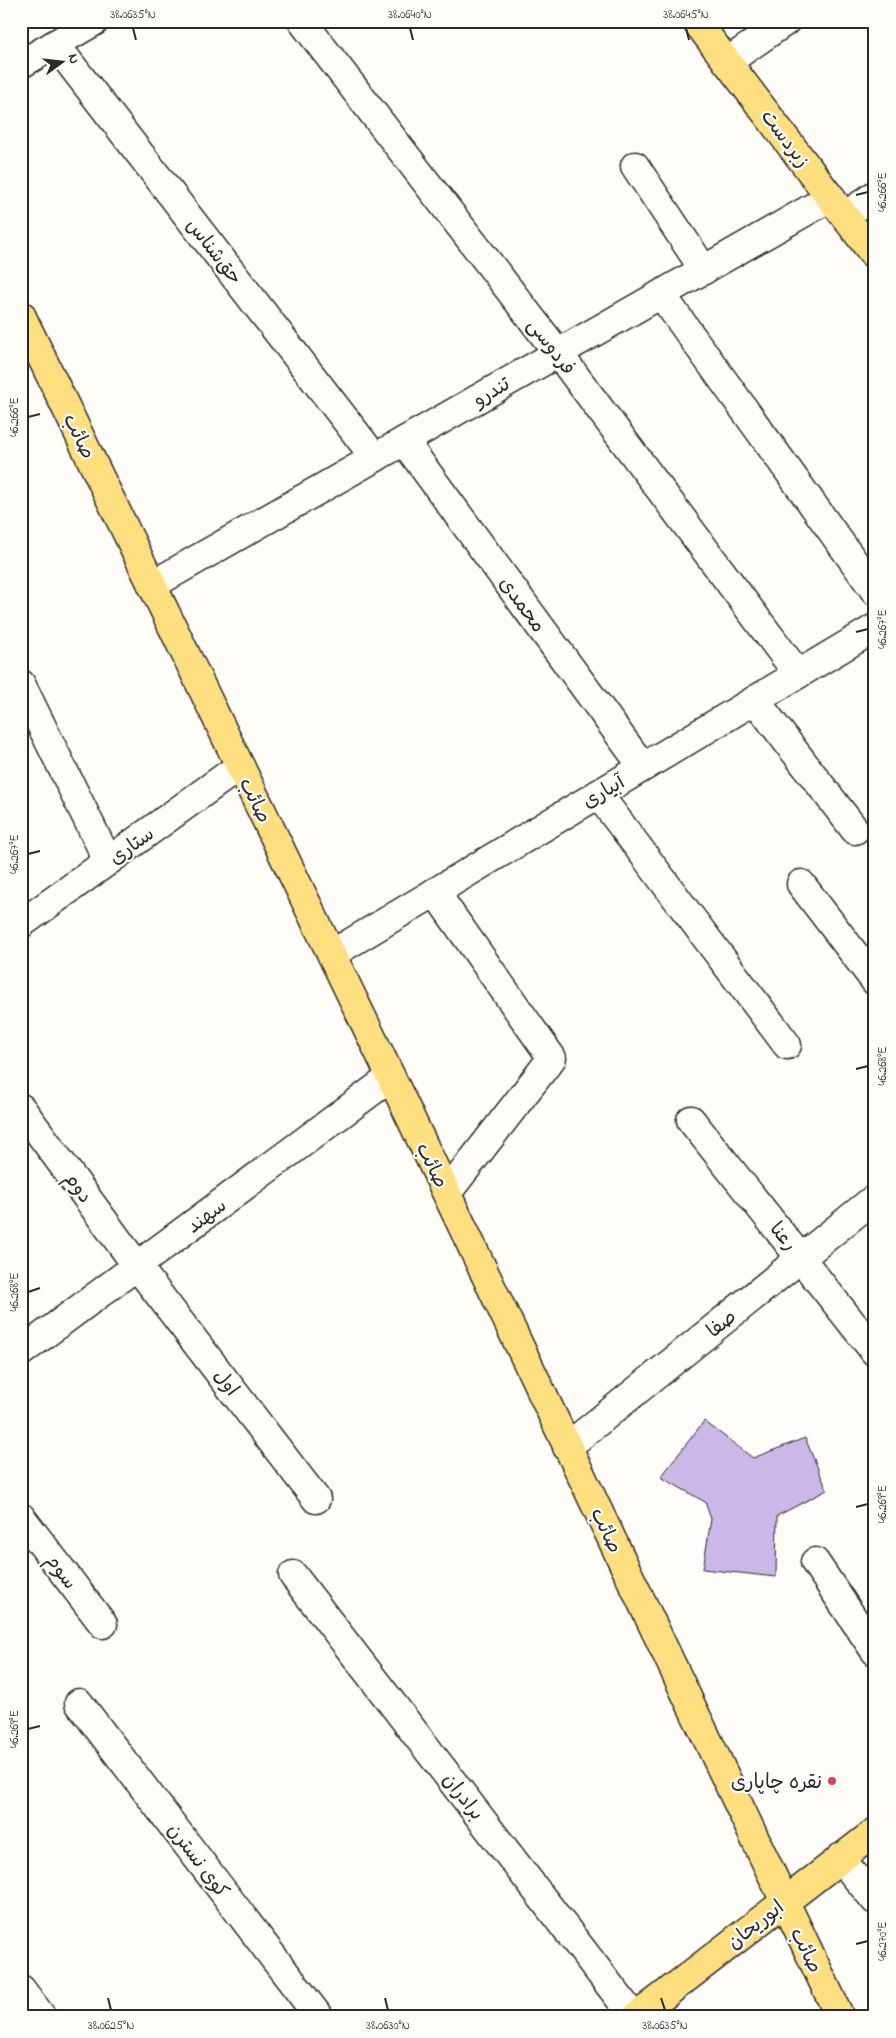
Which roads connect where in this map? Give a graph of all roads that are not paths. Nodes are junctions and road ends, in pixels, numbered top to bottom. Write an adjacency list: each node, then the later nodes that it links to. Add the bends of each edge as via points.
1 (94, 21): 5 (street)
2 (302, 21): 15 (street, فردوسی)
3 (696, 21): 6 (main road, زبردست)
4 (786, 21): 6 (street)
5 (55, 44): 7 (street); 17 (street, حق‌شناس)
6 (727, 62): 10 (main road, زبردست)
7 (21, 64)
8 (635, 166): 12 (street)
9 (875, 195): 10 (street, تندرو)
10 (838, 207): 11 (main road, زبردست); 12 (street, تندرو)
11 (875, 256)
12 (704, 270): 13 (street, تندرو)
13 (661, 294): 15 (street, تندرو); 19 (street)
14 (21, 315): 18 (main road, صائب)
15 (558, 353): 16 (street, تندرو); 21 (street, فردوسی)
16 (404, 441): 17 (street, تندرو); 25 (street, محمدی)
17 (375, 458): 18 (street, تندرو)
18 (152, 585): 24 (main road, صائب)
19 (875, 591)
20 (875, 628): 21 (street, آبیاری)
21 (798, 674): 23 (street, آبیاری)
22 (21, 684): 28 (street)
23 (755, 700): 25 (street, آبیاری); 27 (street)
24 (240, 766): 28 (street, ستاری); 32 (main road, صائب)
25 (643, 767): 26 (street, آبیاری)
26 (598, 794): 30 (street, آبیاری); 34 (street)
27 (855, 830)
28 (108, 861): 31 (street, ستاری)
29 (801, 884): 33 (street)
30 (435, 892): 32 (street, آبیاری); 38 (street, via 552,1058)
31 (21, 924)
32 (332, 954): 35 (main road, صائب)
33 (875, 981)
34 (787, 1045)
35 (391, 1077): 38 (main road, صائب); 41 (street, سهند)
36 (21, 1108): 41 (street, دوم)
37 (692, 1120): 40 (street, رعنا)
38 (447, 1193): 44 (main road, صائب)
39 (875, 1198): 40 (street, صفا)
40 (801, 1258): 43 (street, رعنا); 44 (street, صفا)
41 (138, 1266): 42 (street, سهند); 45 (street, اول)
42 (21, 1352)
43 (875, 1352)
44 (567, 1447): 55 (main road, صائب)
45 (316, 1498)
46 (21, 1517): 49 (street, سوم)
47 (815, 1562): 50 (street)
48 (294, 1575): 59 (street, برادران)
49 (102, 1624)
50 (875, 1651)
51 (79, 1703): 58 (street, کوی نسترن)
52 (875, 1832): 53 (main road, ابوریحان)
53 (840, 1858): 54 (street); 55 (main road, ابوریحان)
54 (875, 1900)
55 (784, 1902): 59 (main road, ابوریحان); 60 (main road, صائب)
56 (21, 1989): 57 (street)
57 (42, 2017)
58 (319, 2017)
59 (635, 2017)
60 (840, 2017)

